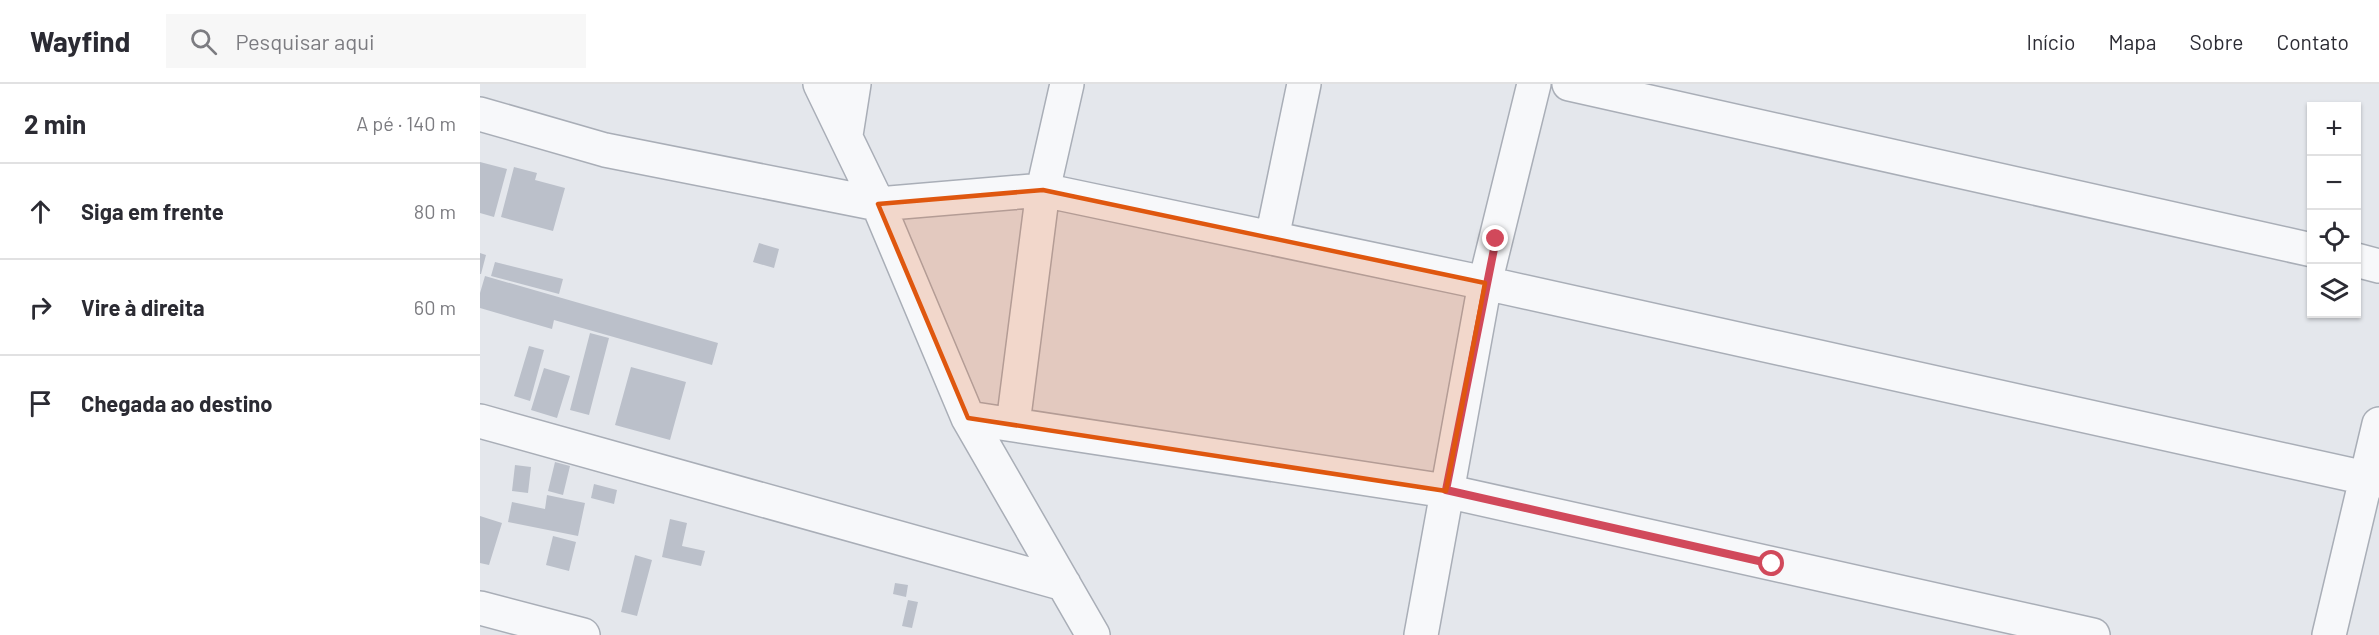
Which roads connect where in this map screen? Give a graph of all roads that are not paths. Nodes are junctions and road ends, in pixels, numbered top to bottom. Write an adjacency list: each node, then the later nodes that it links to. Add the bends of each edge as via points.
1 (820, 84): 8 (street)
2 (854, 84): 8 (street)
3 (1067, 84): 9 (street)
4 (1304, 84): 11 (street)
5 (1534, 84): 15 (street)
6 (1569, 84): 12 (street)
7 (480, 114): 10 (street, via 605,150)
8 (846, 135): 10 (street)
9 (1043, 190): 10 (street); 11 (street); 18 (street)
10 (878, 204): 16 (street)
11 (1272, 238): 15 (street)
12 (2307, 249)
13 (2361, 262): 14 (street)
14 (2379, 266)
15 (1485, 283): 20 (street); 21 (street)
16 (968, 418): 18 (street); 22 (street)
17 (480, 421): 22 (street)
18 (1013, 424): 21 (street)
19 (2379, 424): 20 (street)
20 (2373, 480): 29 (street)
21 (1446, 490): 27 (street); 28 (street)
22 (1064, 584): 26 (street)
23 (480, 609): 24 (street)
24 (526, 628): 25 (street)
25 (583, 635)
26 (1093, 635)
27 (1421, 635)
28 (2093, 635)
29 (2330, 635)

